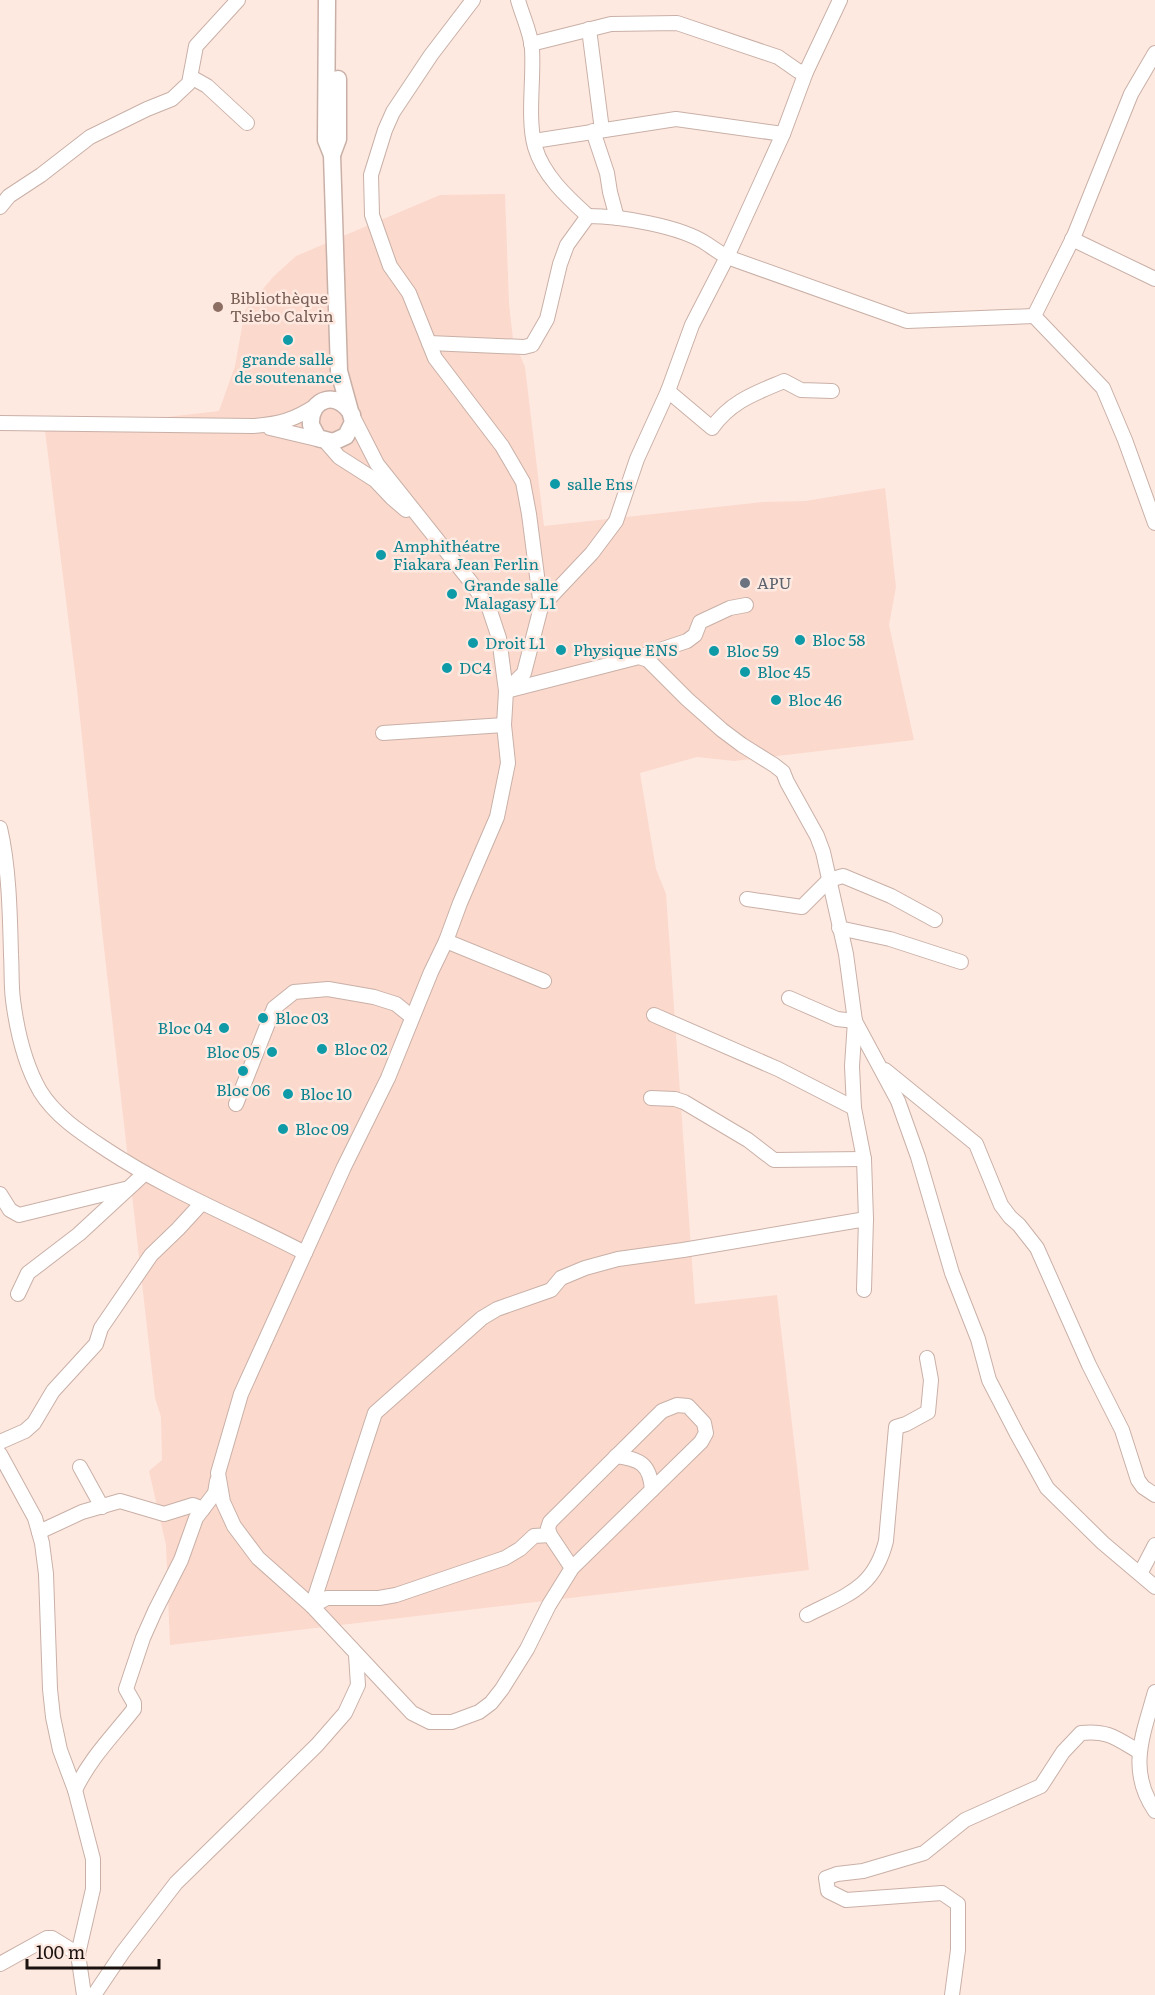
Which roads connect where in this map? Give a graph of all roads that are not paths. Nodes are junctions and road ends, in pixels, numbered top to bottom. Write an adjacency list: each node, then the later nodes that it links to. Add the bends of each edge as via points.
1 (238, 0): 11 (street, via 196,46)
2 (327, 0): 16 (main road, via 326,140)
3 (338, 0): 16 (main road, via 338,139)
4 (473, 0): 24 (street, via 393,112 371,175 372,215 379,236 390,266 409,293)
5 (518, 0): 8 (street)
6 (840, 0): 10 (street)
7 (589, 28): 8 (street); 10 (street, via 677,23 778,57); 13 (street)
8 (531, 44): 15 (street)
9 (1155, 53): 20 (street, via 1131,94)
10 (806, 72): 14 (street)
11 (191, 77): 12 (street, via 207,86); 17 (street, via 172,99 90,137 9,196)
12 (247, 123)
13 (597, 130): 14 (street, via 676,119); 15 (street); 19 (street)
14 (783, 134): 21 (street)
15 (534, 141): 18 (street, via 545,168)
16 (332, 155): 25 (main road)
17 (0, 207)
18 (588, 216): 19 (street); 24 (street, via 567,245 547,319 532,345)
19 (617, 218): 21 (street, via 677,230)
20 (1072, 239): 22 (street); 23 (street)
21 (727, 257): 23 (street, via 907,321); 26 (street, via 692,325)
22 (1155, 279)
23 (1034, 316): 34 (street, via 1103,388)
24 (429, 343): 36 (street, via 435,358 502,446 523,482)
25 (339, 371): 28 (main road); 29 (main road)
26 (668, 391): 27 (street, via 712,428 738,401 784,381 801,390); 36 (street, via 637,459 616,521)
27 (832, 391)
28 (317, 405): 29 (main road, via 333,399 348,407); 31 (street, via 276,425); 32 (main road, via 310,425 318,438)
29 (352, 415): 32 (main road, via 346,436); 33 (street, via 377,464)
30 (0, 423): 31 (street)
31 (253, 426): 32 (street)
32 (325, 441): 33 (street, via 339,457 375,480)
33 (424, 524): 38 (street, via 489,608 499,638)
34 (1155, 524)
35 (746, 605): 37 (street, via 700,622 695,635 687,641)
36 (541, 607): 38 (street, via 524,673)
37 (639, 657): 38 (street); 42 (street, via 648,660 722,730 783,772 824,852)
38 (506, 691): 39 (street)
39 (504, 725): 40 (street); 47 (street, via 508,763 497,818)
40 (383, 733)
41 (0, 828): 43 (street)
42 (829, 880): 44 (street, via 802,907); 45 (street, via 843,876); 46 (street)
43 (3, 883): 59 (street, via 13,999 22,1048 41,1092 71,1127)
44 (747, 899)
45 (935, 920)
46 (839, 928): 48 (street, via 890,939); 53 (street)
47 (446, 941): 49 (street); 52 (street)
48 (961, 962)
49 (544, 981)
50 (789, 998): 53 (street, via 837,1018)
51 (654, 1015): 57 (street, via 778,1069)
52 (412, 1017): 56 (street, via 396,1004 374,997 328,989 294,992 274,1008); 64 (street, via 388,1078)
53 (855, 1021): 54 (street); 57 (street)
54 (881, 1067): 74 (street, via 975,1144 1001,1205 1037,1248 1122,1430 1137,1480); 81 (street, via 918,1157 952,1274 998,1398 1047,1488)
55 (651, 1098): 58 (street, via 684,1102 774,1160)
56 (236, 1104)
57 (854, 1108): 58 (street)
58 (864, 1159): 63 (street)
59 (144, 1174): 60 (street); 62 (street)
60 (127, 1189): 61 (street, via 19,1215 10,1210); 66 (street, via 79,1234 28,1273)
61 (0, 1194)
62 (201, 1204): 64 (street); 68 (street, via 151,1255 106,1321 96,1344 53,1391 34,1423)
63 (866, 1219): 65 (street); 83 (street, via 618,1259 561,1278 551,1290 482,1318 375,1413)
64 (305, 1253): 72 (street, via 241,1394)
65 (864, 1290)
66 (18, 1294)
67 (927, 1359): 84 (street, via 931,1380 928,1412 896,1427 882,1558 856,1591)
68 (0, 1442)
69 (0, 1454): 77 (street, via 26,1498)
70 (616, 1456): 73 (street, via 633,1458 645,1466); 73 (street, via 662,1411 677,1405 688,1406 704,1423 706,1433); 78 (street, via 555,1516 548,1527)
71 (80, 1467): 75 (street)
72 (218, 1473): 76 (street, via 215,1493); 83 (street, via 223,1502 234,1526 258,1558)
73 (652, 1490): 80 (street)
74 (1155, 1495)
75 (102, 1507): 76 (street, via 120,1501 164,1514 192,1504); 77 (street)
76 (202, 1509): 88 (street, via 143,1638 127,1684 126,1692 134,1709 110,1736)
77 (39, 1532): 88 (street, via 46,1574 50,1689 60,1750)
78 (550, 1535): 80 (street); 83 (street, via 534,1536 505,1558 396,1595 327,1598)
79 (1155, 1545): 81 (street)
80 (572, 1568): 85 (street, via 502,1689 491,1703 465,1719 429,1722 412,1713)
81 (1140, 1574): 82 (street)
82 (1155, 1587)
83 (312, 1606): 85 (street)
84 (807, 1615)
85 (356, 1655): 93 (street, via 358,1684 345,1713 176,1882)
86 (1155, 1692): 87 (street)
87 (1138, 1751): 89 (street, via 1140,1778); 94 (street, via 1098,1731 1081,1733 1041,1786 965,1820 924,1853 826,1878 828,1891 846,1900 942,1893 958,1904 958,1950)
88 (75, 1790): 90 (street, via 93,1859 93,1889)
89 (1155, 1811)
90 (78, 1954): 91 (street, via 47,1938); 92 (street)
91 (0, 1964)
92 (84, 1995)
93 (94, 1995)
94 (952, 1995)

